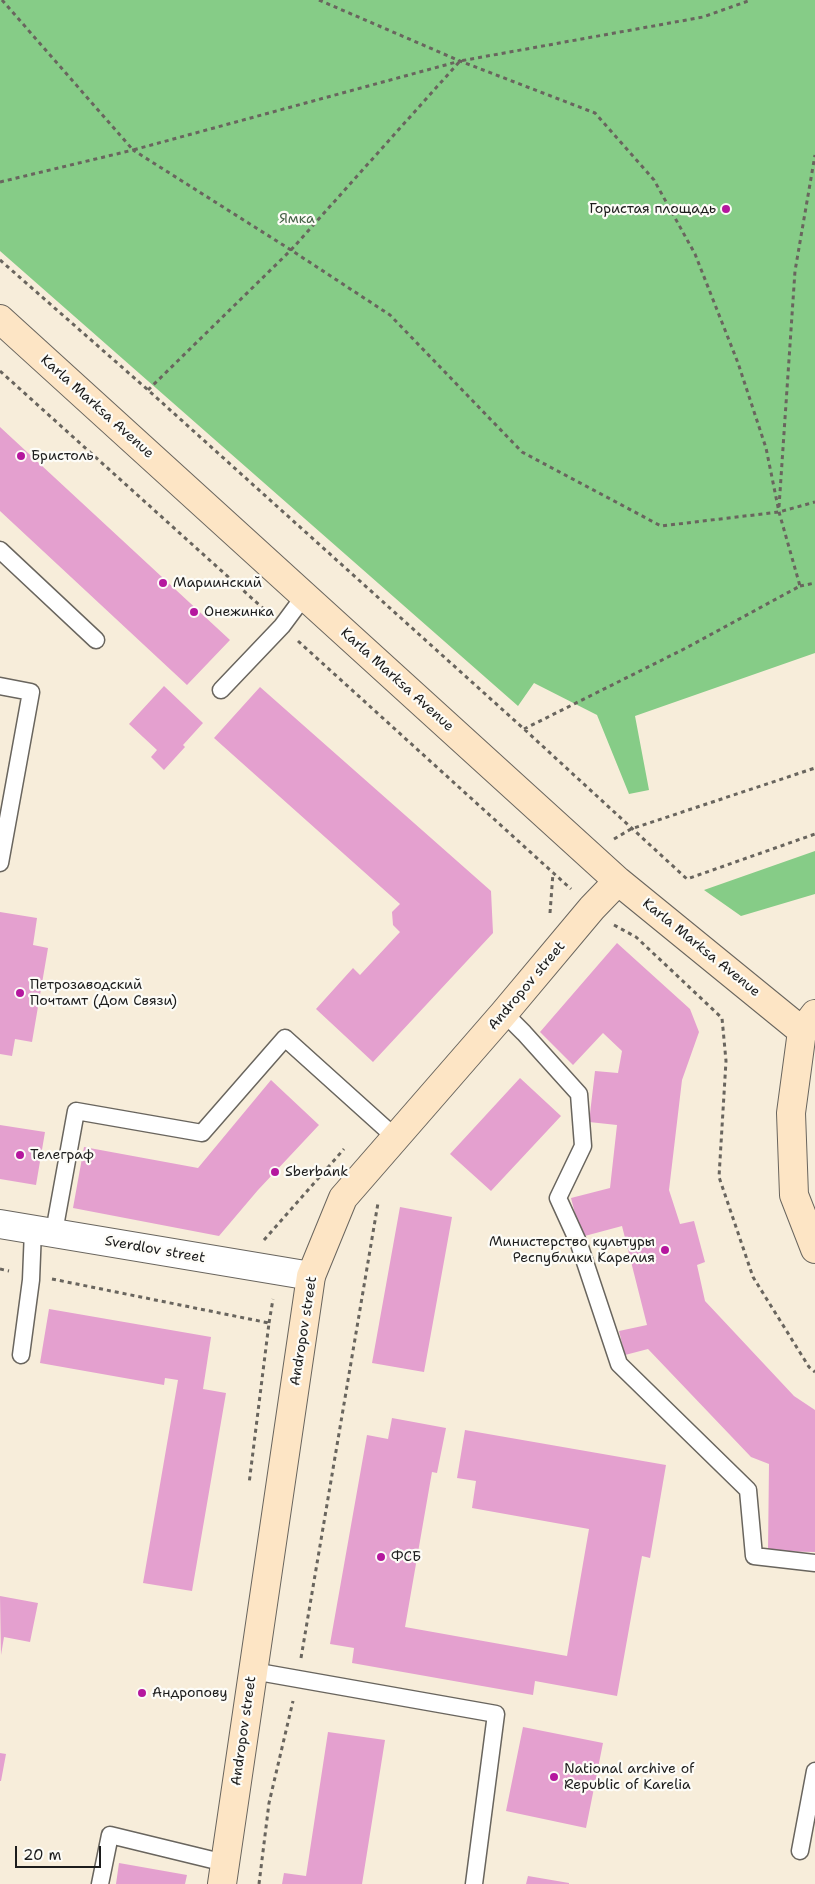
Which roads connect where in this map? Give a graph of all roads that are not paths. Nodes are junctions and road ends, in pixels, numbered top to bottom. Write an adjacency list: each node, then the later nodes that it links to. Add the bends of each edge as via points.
1 (0, 319): 3 (main road, Karla Marksa Avenue)
2 (0, 550): 4 (lane)
3 (304, 595): 6 (lane, via 282,626); 8 (main road, Karla Marksa Avenue)
4 (96, 640)
5 (0, 686): 7 (lane, via 31,692)
6 (221, 690)
7 (0, 863)
8 (618, 880): 9 (main road, Andropov street); 10 (main road, Karla Marksa Avenue)
9 (504, 1013): 11 (main road, Andropov street); 17 (lane, via 579,1094 582,1146 558,1198 579,1244 618,1364 748,1490 754,1556)
10 (809, 1022): 14 (main road, via 791,1113 794,1195)
11 (396, 1138): 13 (lane, via 285,1038 202,1133 76,1111); 15 (main road, Andropov street, via 343,1198)
12 (0, 1224): 13 (street, Sverdlov street)
13 (44, 1231): 15 (street, Sverdlov street); 16 (lane, via 30,1275)
14 (815, 1248)
15 (311, 1276): 18 (main road, Andropov street)
16 (21, 1355)
17 (815, 1563)
18 (253, 1670): 21 (main road, Andropov street); 23 (lane, via 496,1714)
19 (815, 1771): 20 (lane)
20 (800, 1851)
21 (224, 1874): 22 (lane, via 110,1835)
22 (100, 1884)
23 (474, 1884)

